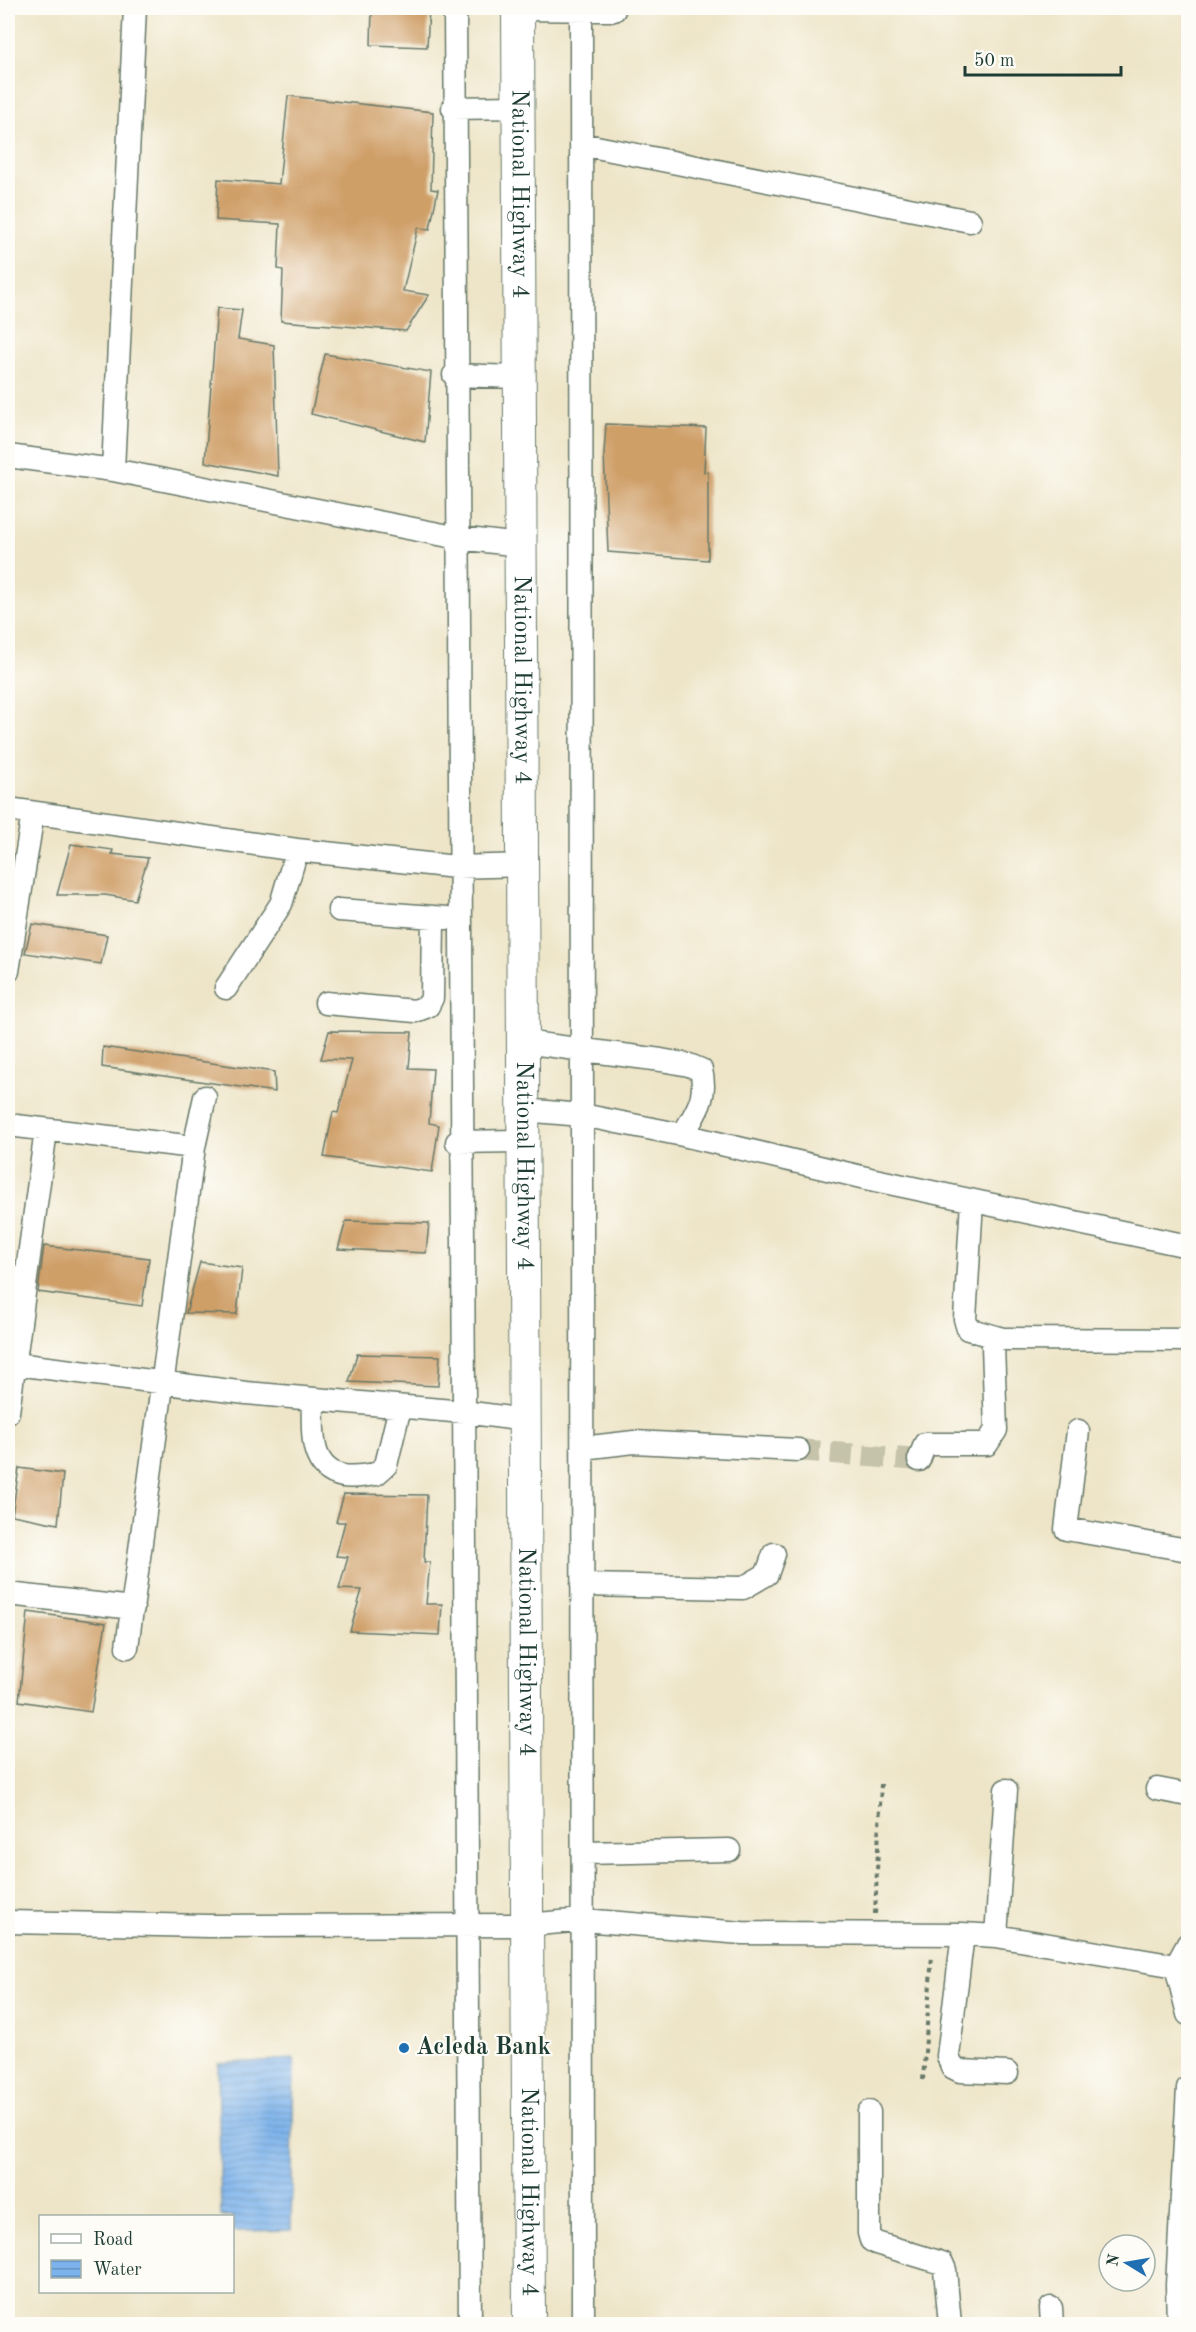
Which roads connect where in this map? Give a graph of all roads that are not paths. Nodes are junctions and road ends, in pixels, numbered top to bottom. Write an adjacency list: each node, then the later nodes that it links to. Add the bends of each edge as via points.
1 (135, 8): 13 (street)
2 (455, 8): 7 (street)
3 (518, 8): 4 (street); 6 (highway, National Highway 4)
4 (581, 9): 5 (street); 8 (street)
5 (614, 10)
6 (518, 107): 7 (street); 11 (highway, National Highway 4)
7 (454, 108): 10 (street)
8 (581, 144): 9 (street); 28 (street)
9 (970, 221)
10 (456, 375): 11 (street); 14 (street)
11 (520, 377): 15 (highway, National Highway 4)
12 (8, 456): 13 (street)
13 (113, 470): 14 (street)
14 (459, 537): 15 (street); 20 (street)
15 (520, 545): 19 (highway, National Highway 4)
16 (8, 809): 17 (street)
17 (33, 813): 18 (street); 24 (street)
18 (297, 850): 20 (street); 25 (street, via 281,904)
19 (522, 865): 20 (street); 27 (highway, National Highway 4)
20 (460, 867): 23 (street)
21 (339, 910): 22 (street)
22 (433, 918): 23 (street); 26 (street, via 432,998 428,1006 415,1011)
23 (461, 918): 36 (street)
24 (8, 971)
25 (226, 988)
26 (326, 1003)
27 (523, 1042): 28 (street); 30 (highway, National Highway 4)
28 (582, 1048): 31 (street); 34 (street, via 662,1059 701,1070 705,1084 702,1101)
29 (205, 1097): 37 (street)
30 (523, 1110): 31 (street); 35 (highway, National Highway 4)
31 (582, 1115): 34 (street); 50 (street)
32 (8, 1125): 33 (street)
33 (46, 1130): 37 (street); 42 (street)
34 (683, 1135): 38 (street)
35 (523, 1141): 36 (street); 48 (highway, National Highway 4)
36 (460, 1142): 47 (street)
37 (194, 1147): 43 (street)
38 (972, 1200): 39 (street); 40 (street, via 965,1319 968,1329)
39 (1188, 1246)
40 (1003, 1339): 41 (street); 52 (street, via 993,1346 996,1430 987,1444 925,1444)
41 (1188, 1340)
42 (11, 1363): 43 (street); 46 (street)
43 (163, 1383): 44 (street); 57 (street)
44 (313, 1399): 45 (street); 45 (street, via 312,1442 324,1467 343,1476 376,1474 386,1465)
45 (400, 1407): 47 (street)
46 (8, 1412)
47 (464, 1412): 48 (street); 66 (street)
48 (525, 1420): 67 (highway, National Highway 4)
49 (1078, 1431): 53 (street, via 1066,1529)
50 (582, 1448): 51 (street, via 634,1442); 55 (street)
51 (798, 1450)
52 (919, 1460)
53 (1188, 1550)
54 (774, 1554): 55 (street, via 767,1574 743,1588)
55 (582, 1586): 63 (street)
56 (8, 1594): 57 (street)
57 (133, 1608): 58 (street)
58 (127, 1647)
59 (1157, 1789): 61 (street)
60 (1006, 1790): 69 (street)
61 (1188, 1795)
62 (729, 1850): 63 (street)
63 (583, 1853): 64 (street)
64 (583, 1920): 67 (street); 68 (street, via 742,1933); 78 (street)
65 (8, 1922): 66 (street, via 209,1926)
66 (467, 1924): 67 (street); 76 (street)
67 (527, 1925): 77 (highway, National Highway 4)
68 (963, 1934): 69 (street); 73 (street, via 948,2056 952,2067 960,2070)
69 (996, 1936): 71 (street)
70 (1188, 1944): 71 (street)
71 (1176, 1966): 72 (street)
72 (1188, 2014)
73 (1007, 2073)
74 (1188, 2088): 80 (street)
75 (869, 2112): 79 (street, via 869,2233 876,2243 942,2263)
76 (470, 2325)
77 (529, 2325)
78 (583, 2325)
79 (950, 2325)
80 (1178, 2325)

